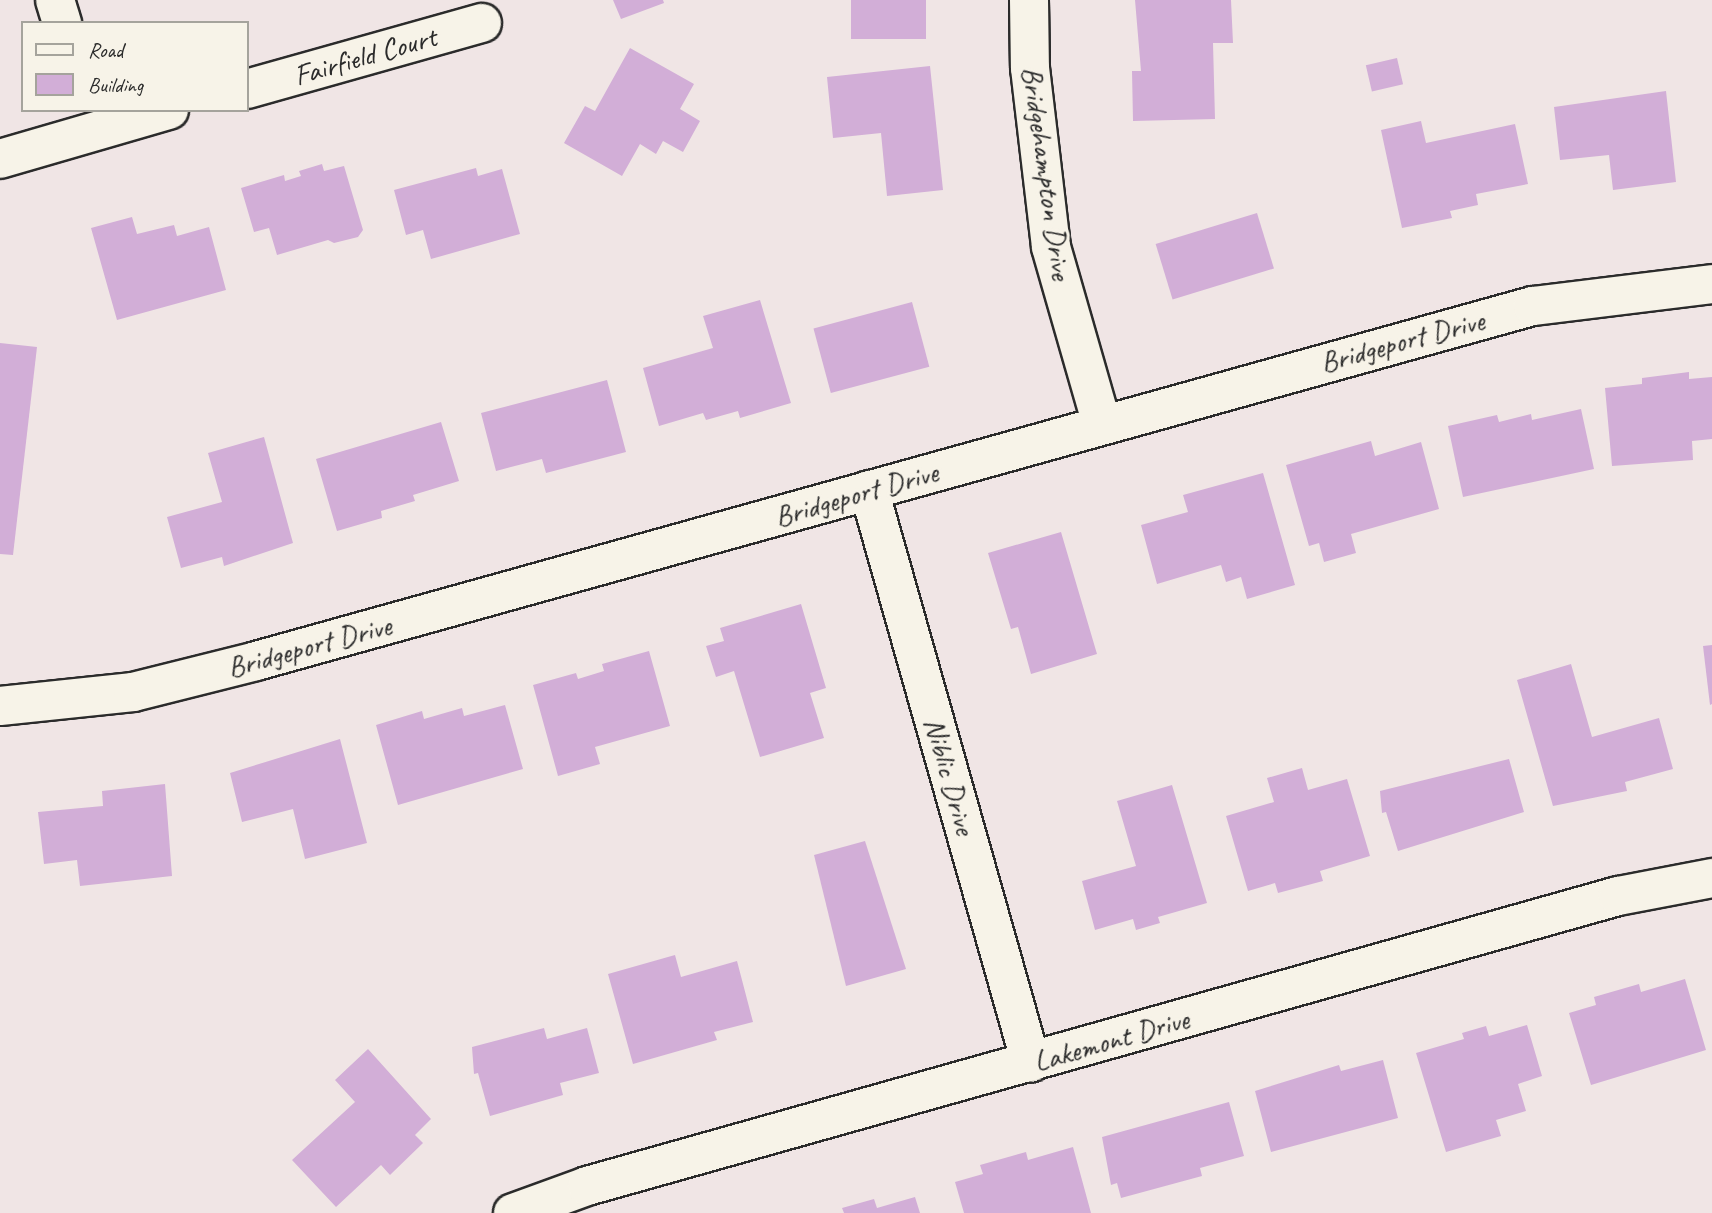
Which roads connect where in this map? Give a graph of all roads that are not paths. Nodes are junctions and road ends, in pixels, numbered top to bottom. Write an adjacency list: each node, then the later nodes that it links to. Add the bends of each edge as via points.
1 (55, 0): 3 (street)
2 (1029, 0): 10 (street, Bridgehampton Drive, via 1031,80 1051,247)
3 (61, 21)
4 (482, 23): 5 (street, Fairfield Court)
5 (248, 89)
6 (155, 112): 7 (street)
7 (90, 121): 8 (street)
8 (0, 159)
9 (1712, 284): 10 (street, Bridgeport Drive, via 1533,306)
10 (1102, 425): 11 (street, Bridgeport Drive)
11 (869, 490): 12 (street, Bridgeport Drive, via 133,692); 14 (street, Niblic Drive)
12 (0, 706)
13 (1712, 878): 14 (street, Lakemont Drive, via 1619,896)
14 (1031, 1063): 15 (street, Lakemont Drive, via 600,1182)
15 (513, 1213)

